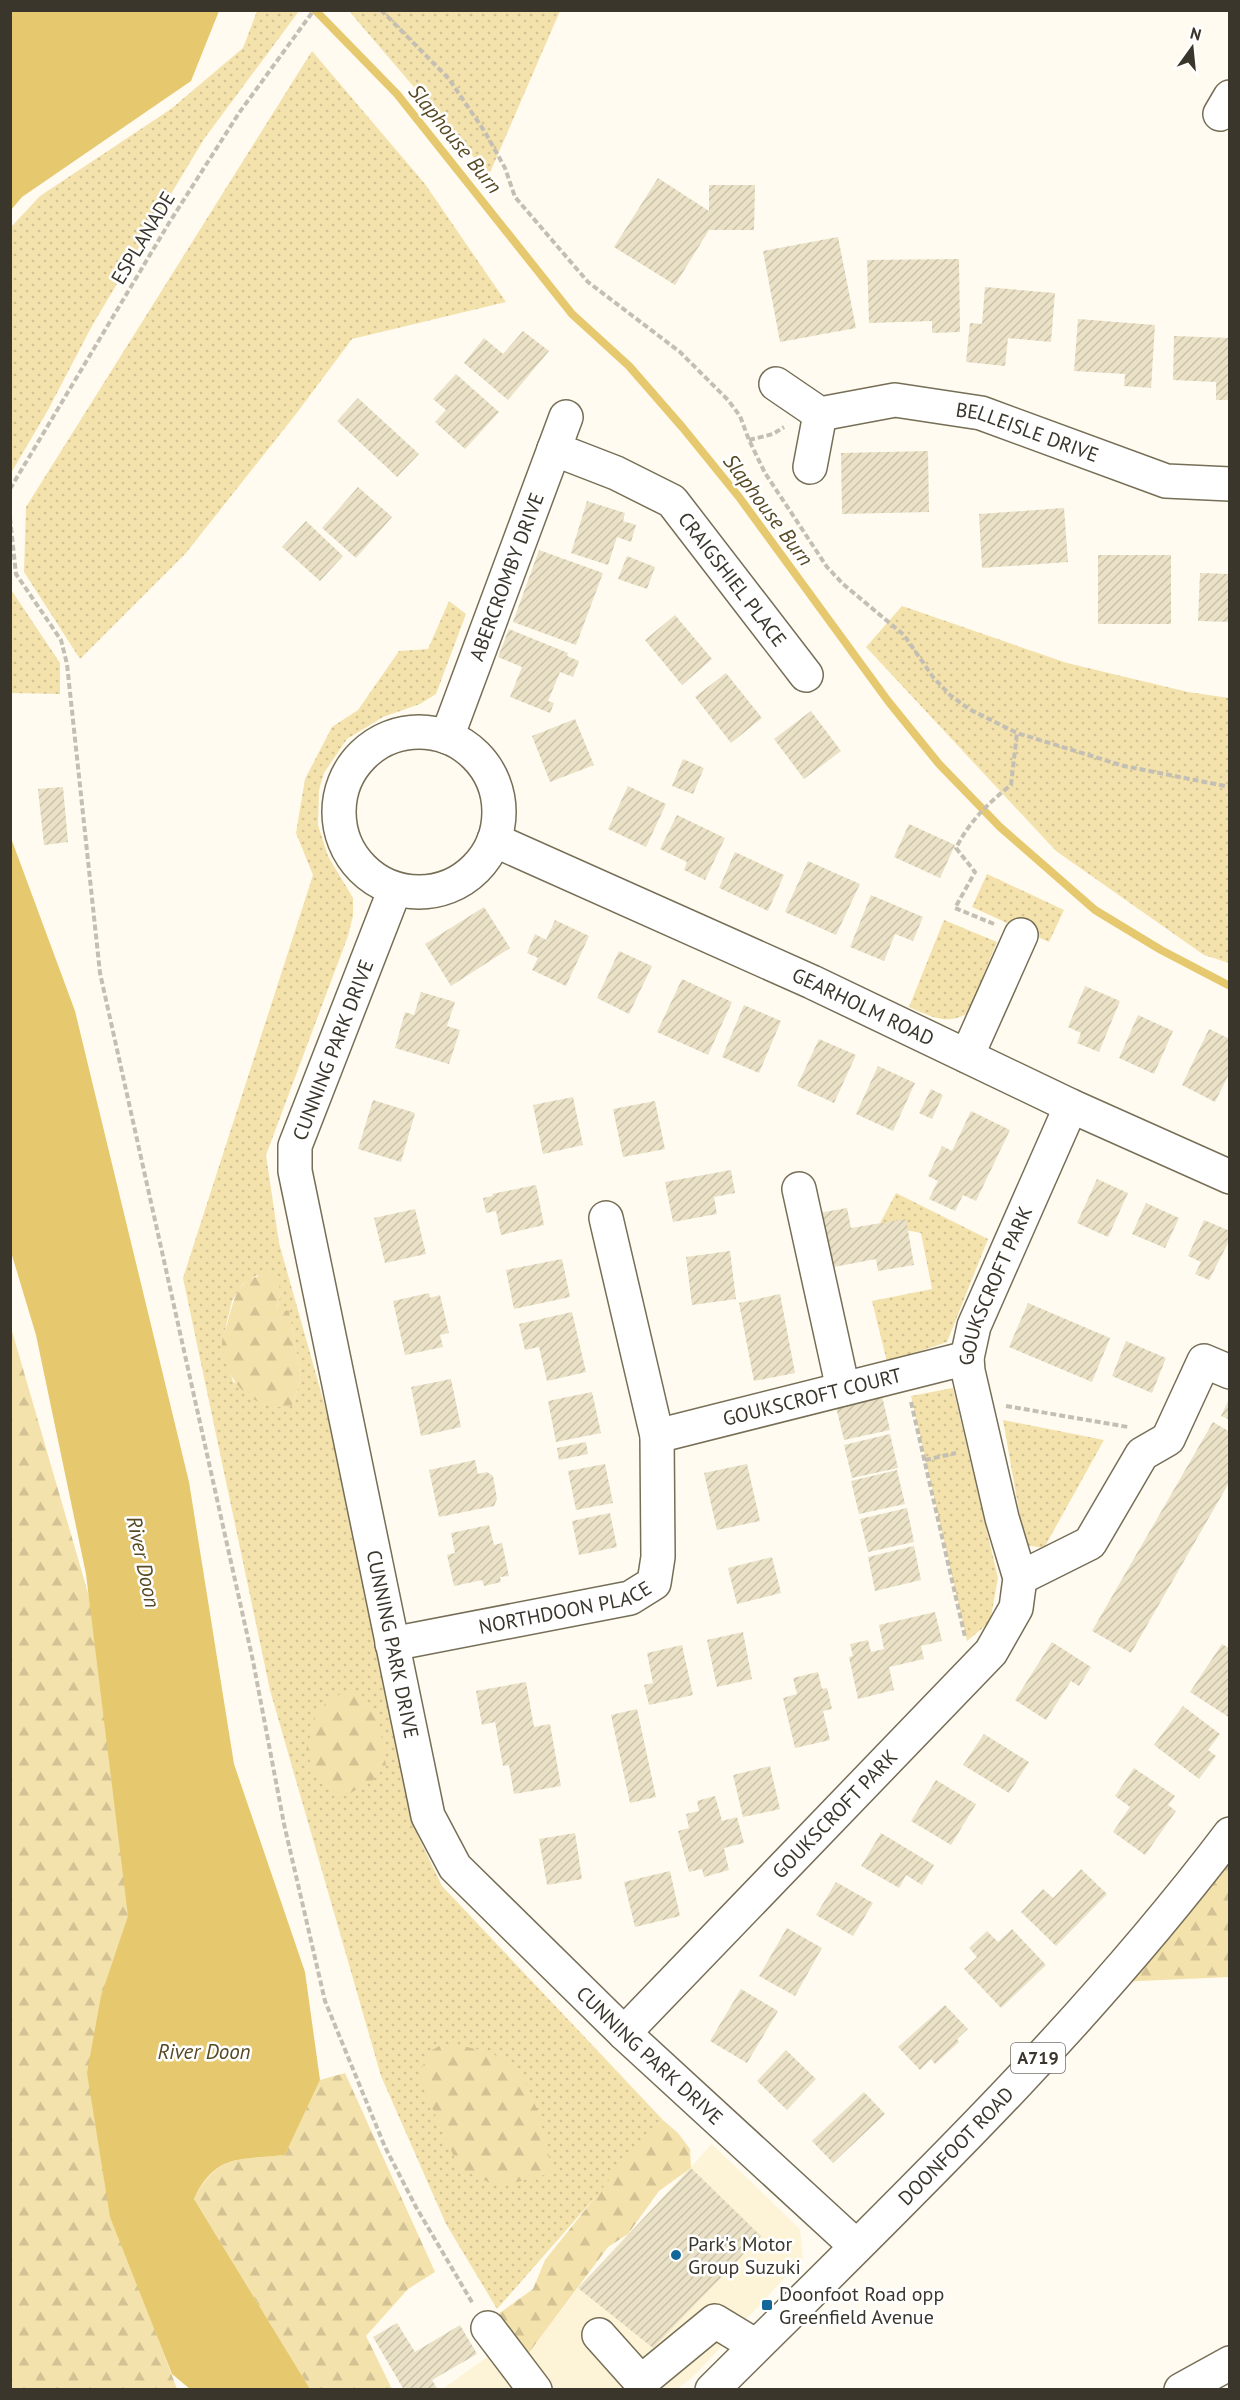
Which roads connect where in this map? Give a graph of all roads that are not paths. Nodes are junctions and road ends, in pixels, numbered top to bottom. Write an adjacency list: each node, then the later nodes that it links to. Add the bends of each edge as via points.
1 (776, 384): 2 (street)
2 (820, 414): 5 (street); 6 (street, BELLEISLE DRIVE, via 895,400 981,413 1166,481)
3 (566, 417): 4 (street, ABERCROMBY DRIVE)
4 (554, 449): 7 (street, CRAIGSHIEL PLACE, via 616,473 672,501); 8 (street, ABERCROMBY DRIVE)
5 (810, 467)
6 (1230, 484)
7 (806, 675)
8 (447, 737): 9 (street, via 481,761 492,779 499,820); 10 (street, via 424,732 401,734 379,742 361,756 347,775 340,797 339,821 345,843 357,863 374,879)
9 (494, 840): 10 (street, via 485,858 454,884 435,891); 12 (street, GEARHOLM ROAD)
10 (395, 889): 22 (street, CUNNING PARK DRIVE, via 295,1146 295,1171)
11 (1021, 935): 12 (street)
12 (967, 1056): 13 (street, GEARHOLM ROAD)
13 (1071, 1106): 14 (street, GEARHOLM ROAD); 17 (street, GOUKSCROFT PARK, via 974,1326)
14 (1230, 1177)
15 (799, 1189): 19 (street)
16 (606, 1218): 20 (street, NORTHDOON PLACE)
17 (968, 1358): 19 (street, GOUKSCROFT COURT); 21 (street, GOUKSCROFT PARK, via 1002,1518)
18 (1230, 1372): 21 (street, via 1204,1361 1155,1447 1090,1543)
19 (843, 1389): 20 (street, GOUKSCROFT COURT)
20 (657, 1436): 22 (street, NORTHDOON PLACE, via 658,1557 654,1583 630,1598)
21 (1020, 1578): 24 (street, GOUKSCROFT PARK, via 1016,1608 991,1652)
22 (392, 1644): 24 (street, CUNNING PARK DRIVE, via 428,1816 455,1867)
23 (1230, 1834): 25 (street, DOONFOOT ROAD / A719, via 1113,1979)
24 (624, 2033): 25 (street, CUNNING PARK DRIVE)
25 (856, 2246): 28 (street, DOONFOOT ROAD / A719)
26 (488, 2328): 30 (street)
27 (599, 2335): 28 (street, via 641,2382 715,2321)
28 (756, 2346): 31 (street, DOONFOOT ROAD / A719)
29 (1230, 2363): 32 (street)
30 (536, 2390)
31 (712, 2390)
32 (1181, 2390)

